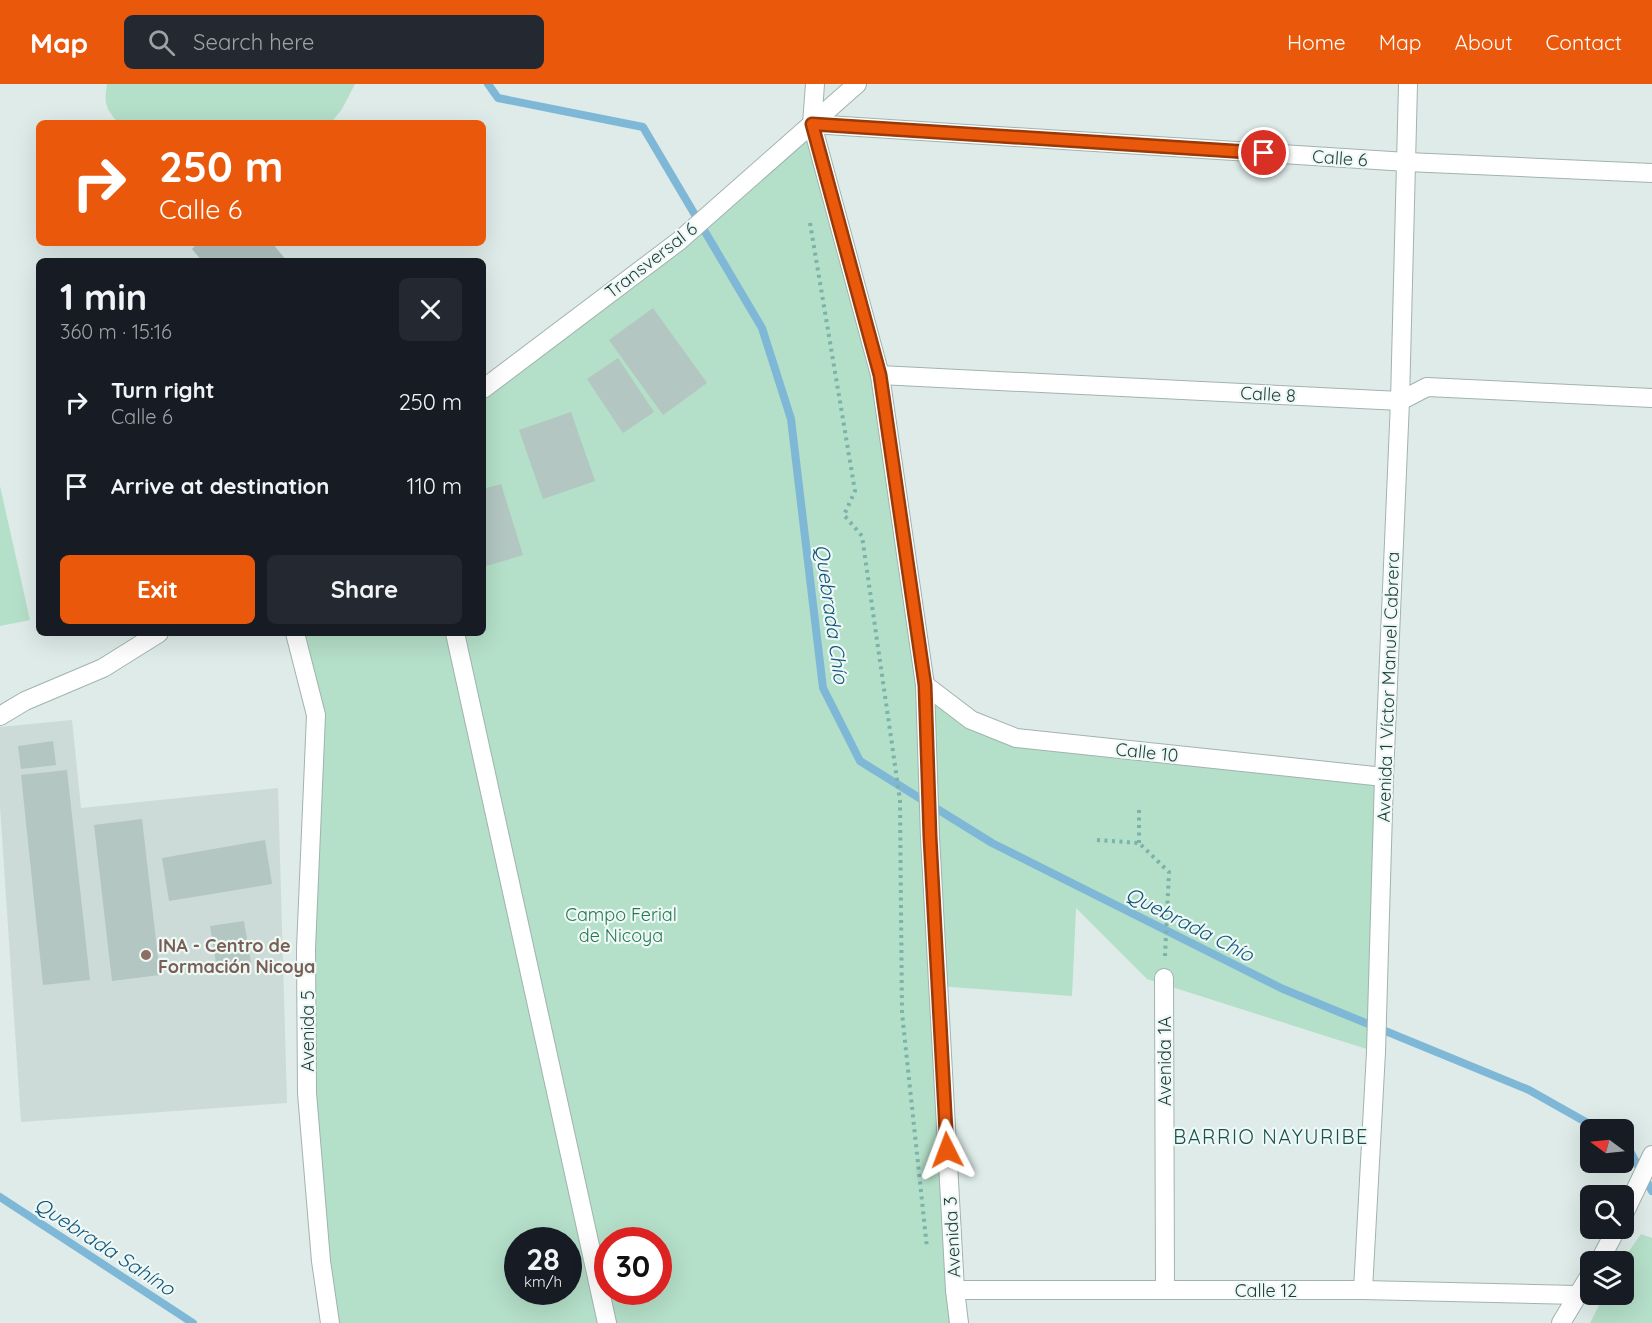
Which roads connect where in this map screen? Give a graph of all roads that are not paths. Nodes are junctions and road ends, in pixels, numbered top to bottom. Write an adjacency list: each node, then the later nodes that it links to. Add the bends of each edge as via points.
1 (815, 84): 4 (street, Avenida 3)
2 (857, 84): 4 (street, Transversal 6)
3 (1408, 84): 5 (street, Avenida 1 Víctor Manuel Cabrera)
4 (812, 124): 5 (street, Calle 6); 7 (street, Avenida 3); 8 (street, Transversal 6, via 679,241)
5 (1407, 162): 6 (street, Calle 6); 10 (street, Avenida 1 Víctor Manuel Cabrera)
6 (1652, 173)
7 (880, 375): 10 (street, Calle 8); 14 (street, Avenida 3)
8 (486, 387)
9 (1652, 398): 10 (street, via 1427,387)
10 (1400, 401): 16 (street, Avenida 1 Víctor Manuel Cabrera)
11 (154, 636): 15 (street, via 103,668)
12 (296, 636): 25 (street, Avenida 5, via 316,716 306,949 307,1093)
13 (456, 636): 26 (street)
14 (925, 685): 16 (street, Calle 10, via 971,720 1016,738); 21 (street, Avenida 3)
15 (0, 716)
16 (1384, 777): 22 (street, Avenida 1 Víctor Manuel Cabrera, via 1376,1052)
17 (1164, 978): 20 (street, Avenida 1A)
18 (1652, 1155): 19 (street)
19 (1634, 1195)
20 (1165, 1289): 21 (street, Calle 12); 22 (street, Calle 12)
21 (956, 1290): 27 (street, Avenida 3)
22 (1363, 1290): 24 (street, Calle 12)
23 (1580, 1290): 24 (street)
24 (1577, 1295): 28 (street)
25 (330, 1323)
26 (607, 1323)
27 (959, 1323)
28 (1561, 1323)

